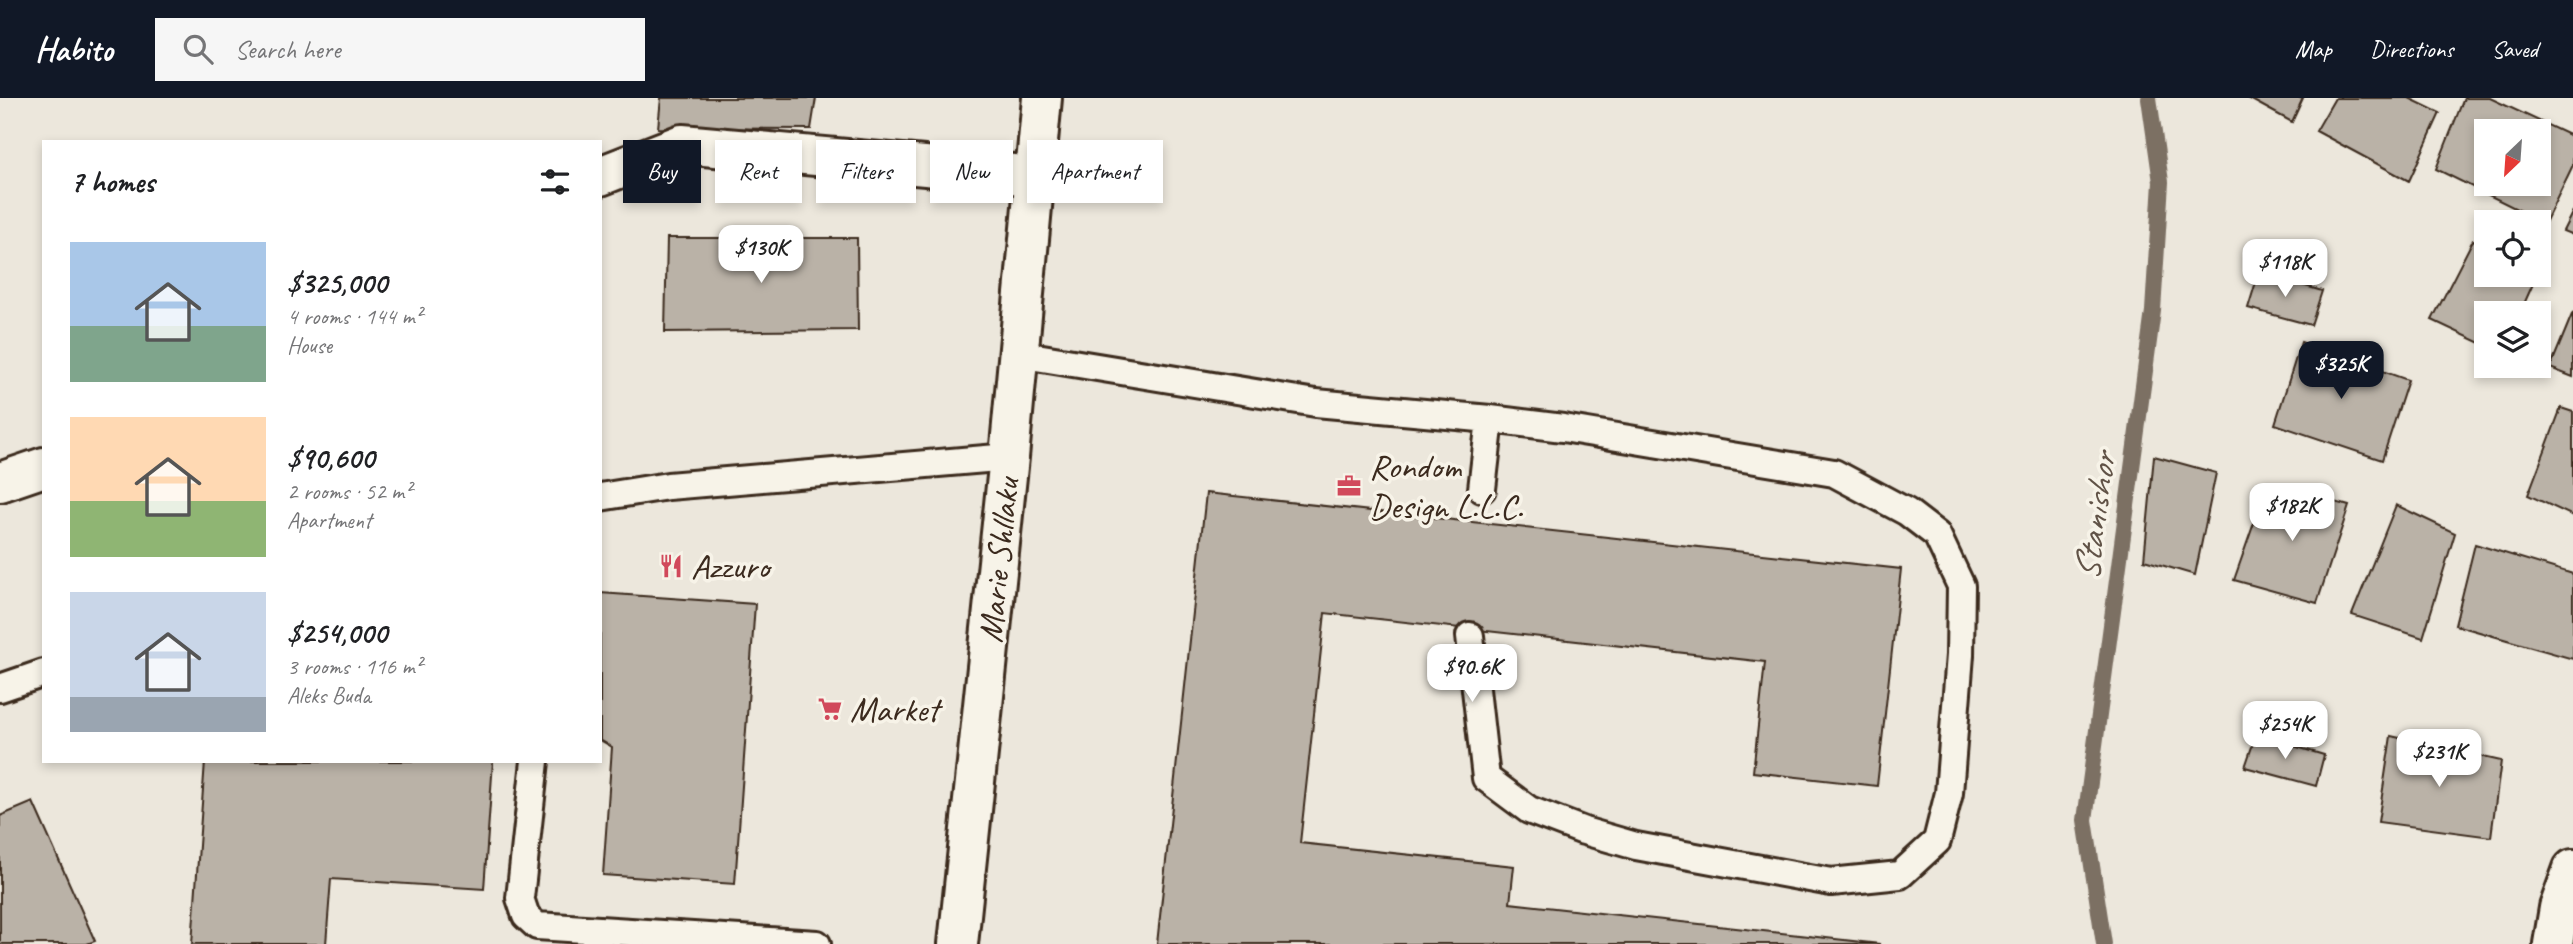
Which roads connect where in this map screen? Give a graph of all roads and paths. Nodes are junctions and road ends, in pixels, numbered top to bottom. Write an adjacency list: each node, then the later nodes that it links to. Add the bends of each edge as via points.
1 (1042, 98): 2 (street, Marie Shllaku)
2 (1038, 140)
3 (602, 175): 4 (street, via 682,144)
4 (1027, 175)
5 (1032, 203): 6 (street, Marie Shllaku)
6 (1018, 354): 7 (lane, via 1316,403); 8 (street, Marie Shllaku)
7 (1490, 419): 11 (lane); 13 (lane, via 1834,473 1907,512 1937,535 1961,586 1956,721 1949,793 1937,841 1900,874 1831,883 1636,846 1529,810 1486,778)
8 (1009, 457): 12 (lane, via 668,486); 19 (street, Marie Shllaku)
9 (42, 468): 10 (street)
10 (0, 482)
11 (1482, 489)
12 (602, 497)
13 (1470, 636)
14 (42, 674): 15 (lane)
15 (0, 688)
16 (535, 763): 18 (lane, via 520,898 526,915 537,926)
17 (2573, 869): 20 (street)
18 (817, 944)
19 (958, 944)
20 (2553, 944)

